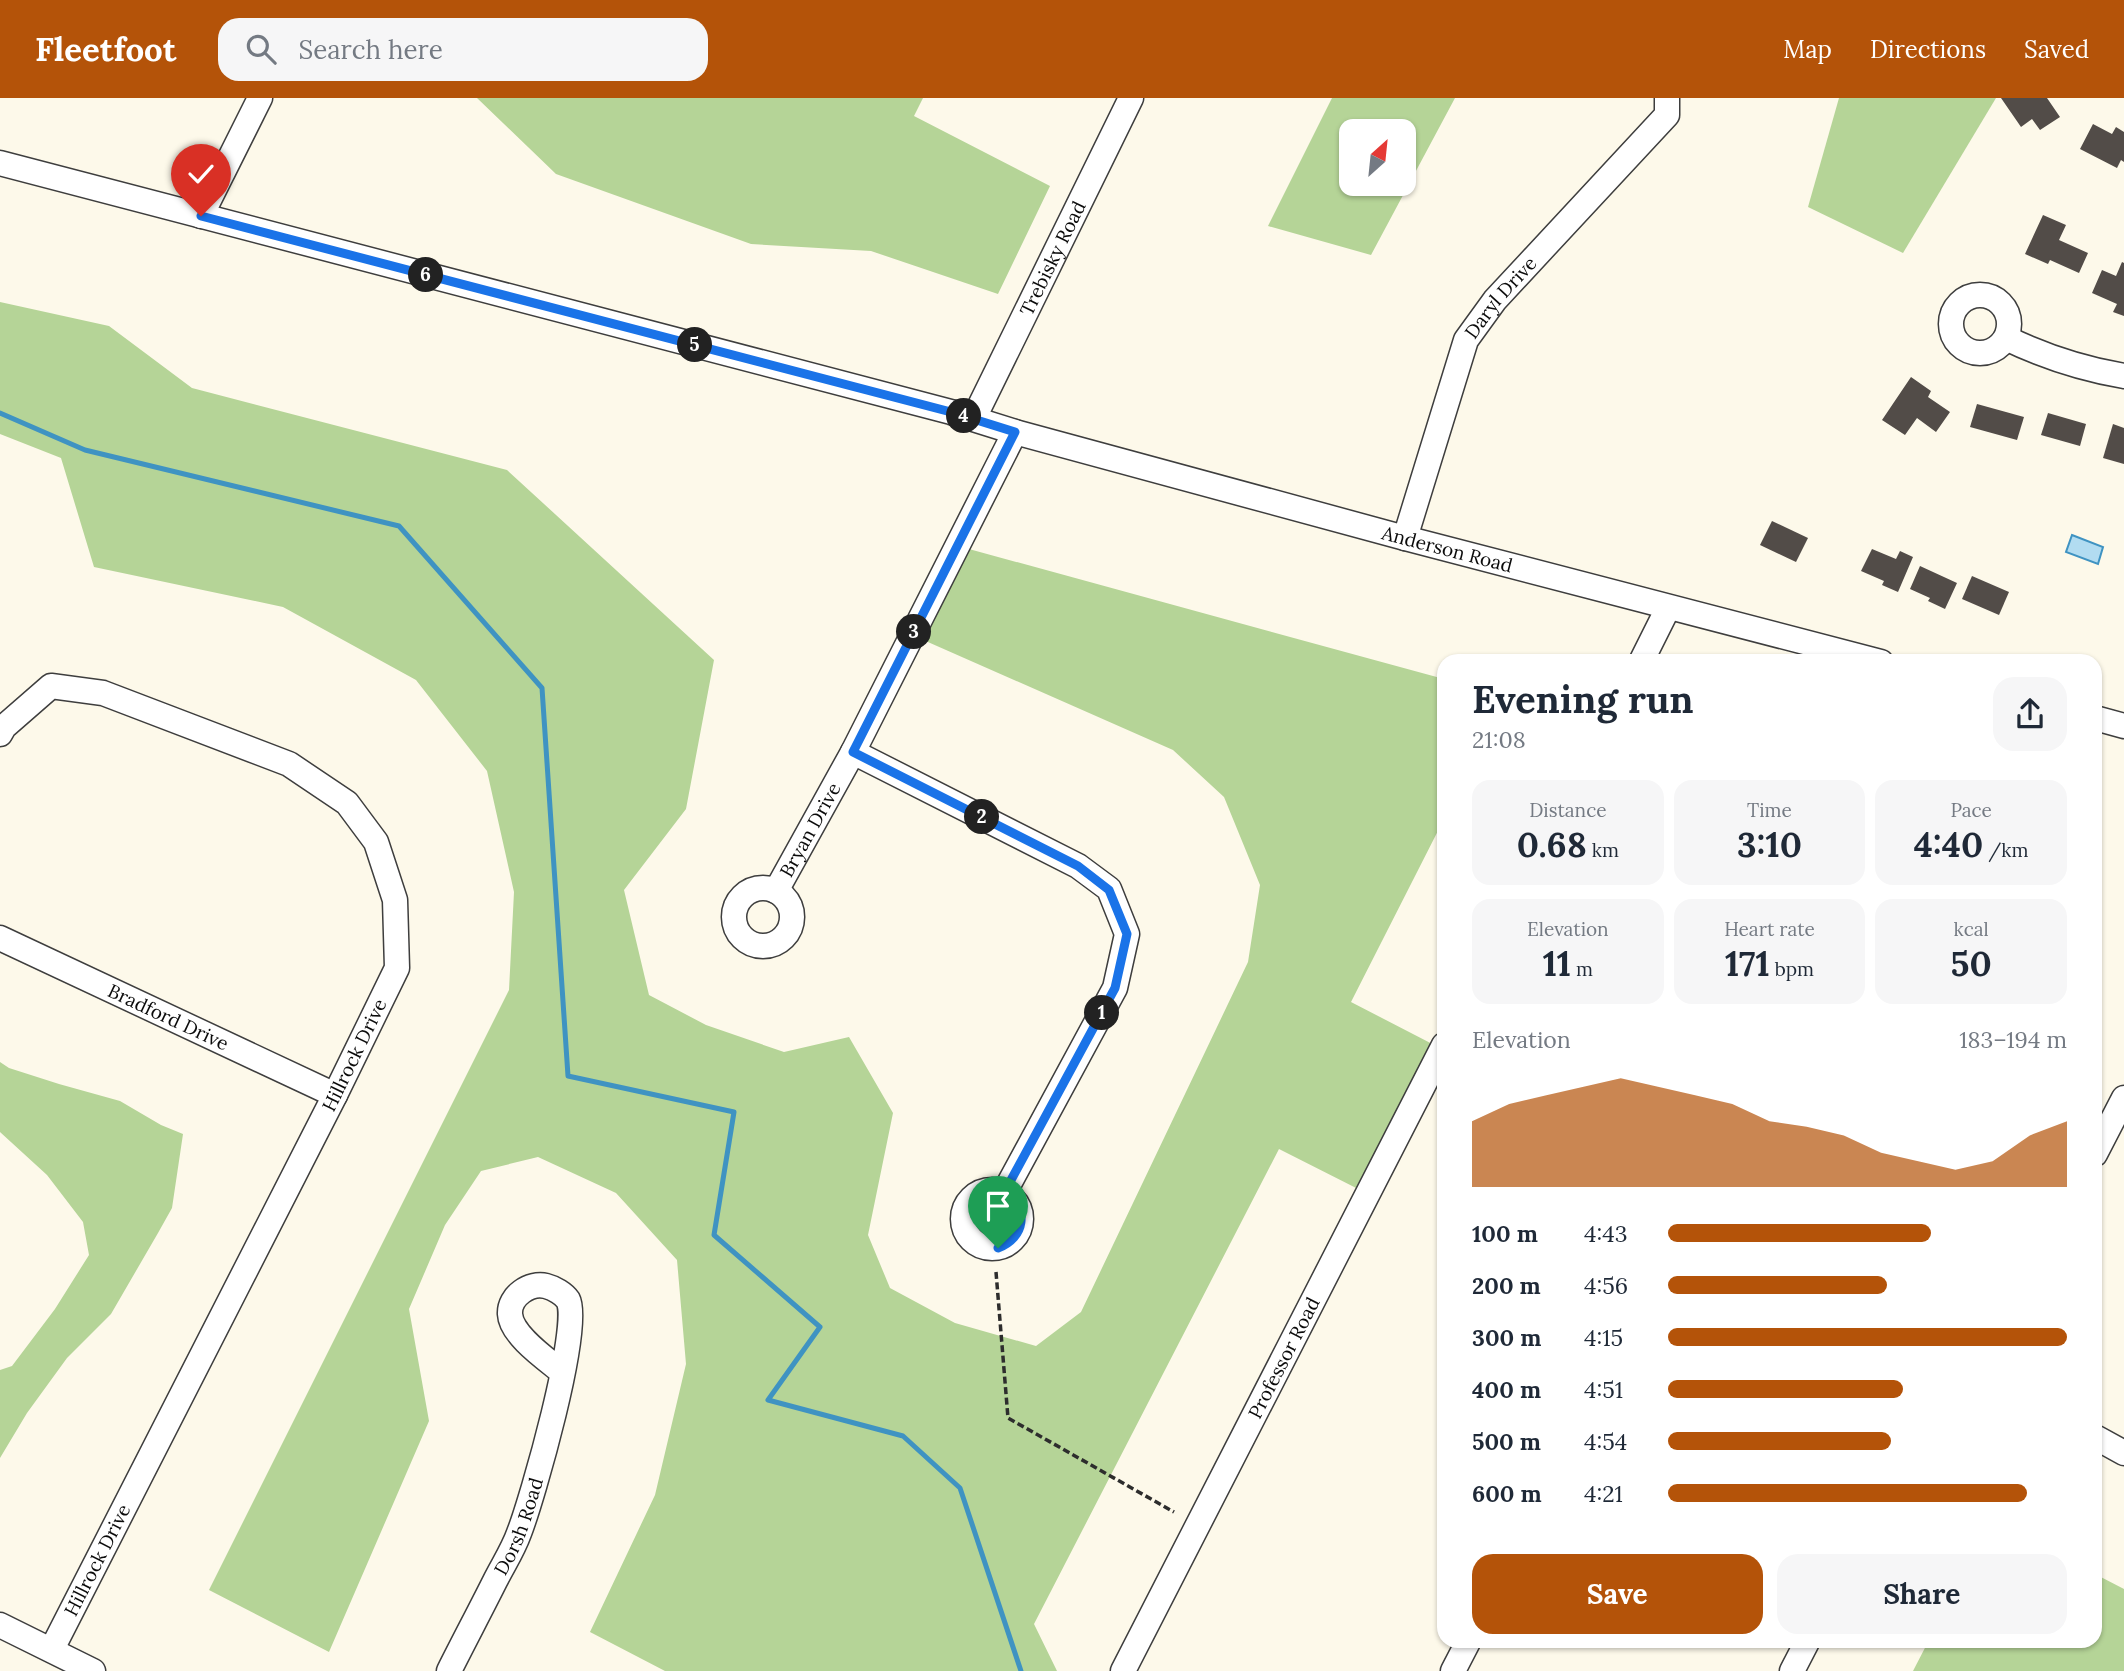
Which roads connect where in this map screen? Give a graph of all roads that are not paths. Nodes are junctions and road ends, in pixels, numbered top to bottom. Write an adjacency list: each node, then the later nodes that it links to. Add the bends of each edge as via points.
1 (260, 98): 5 (street)
2 (1131, 98): 8 (street, Trebisky Road)
3 (1667, 98): 10 (street, Daryl Drive, via 1667,115 1495,300 1466,340)
4 (0, 163): 5 (street)
5 (201, 216): 8 (street)
6 (2006, 338): 7 (street, via 2033,352)
7 (2124, 376)
8 (974, 418): 9 (street)
9 (1015, 432): 10 (street, Anderson Road); 17 (street, Bryan Drive)
10 (1405, 538): 11 (street, Anderson Road)
11 (1668, 608): 12 (street); 13 (street, Anderson Road)
12 (1645, 654)
13 (1849, 654)
14 (2102, 720): 15 (street)
15 (2124, 726)
16 (0, 734): 21 (street, Hillrock Drive, via 51,686 103,692 289,764 347,803 376,842 395,900 397,968)
17 (853, 752): 18 (street, Bryan Drive); 24 (street, via 1078,866 1109,890 1127,934 1115,988)
18 (775, 891)
19 (0, 938): 21 (street, Bradford Drive)
20 (1437, 1059): 34 (street, Professor Road)
21 (335, 1095): 31 (street, Hillrock Drive)
22 (2124, 1098): 23 (street)
23 (2102, 1140)
24 (1004, 1193)
25 (562, 1371): 33 (street, Dorsh Road, via 545,1454 519,1535)
26 (2102, 1441): 27 (street)
27 (2124, 1452)
28 (0, 1625): 31 (street)
29 (1465, 1648): 35 (street)
30 (1804, 1648): 36 (street)
31 (51, 1649): 32 (street)
32 (93, 1671)
33 (449, 1671)
34 (1123, 1671)
35 (1453, 1671)
36 (1792, 1671)

